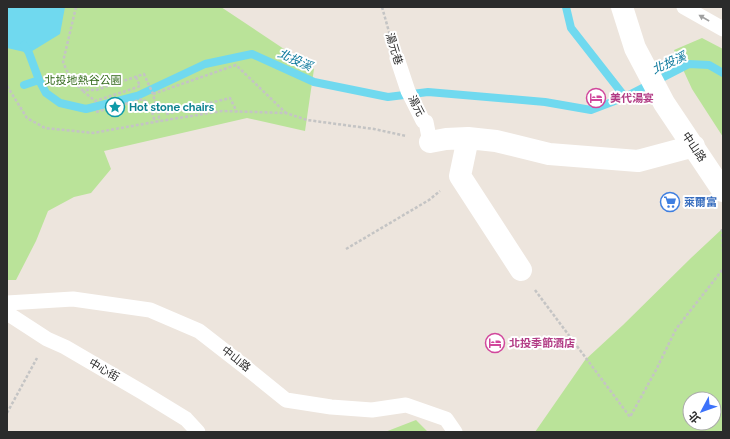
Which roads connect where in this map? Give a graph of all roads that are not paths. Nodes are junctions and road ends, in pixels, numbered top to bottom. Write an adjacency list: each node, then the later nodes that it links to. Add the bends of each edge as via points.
1 (622, 7): 8 (street, 中山路, via 636,48 664,103)
2 (684, 7): 3 (lane, one-way to 2)
3 (723, 29)
4 (397, 58): 5 (lane, 湯元巷)
5 (408, 91): 7 (lane, 湯元, via 423,121 426,122)
6 (468, 138): 7 (street); 8 (street, via 496,141 549,154 638,161); 10 (street, via 460,176)
7 (430, 142)
8 (694, 146): 9 (street, 中山路)
9 (723, 191)
10 (521, 270)
11 (7, 303): 14 (lane, 中山路, via 73,299 150,310 199,331 286,400 331,408 372,410 406,405 446,419)
12 (7, 313): 13 (lane, 中心街, via 186,419)
13 (198, 432)
14 (454, 432)

